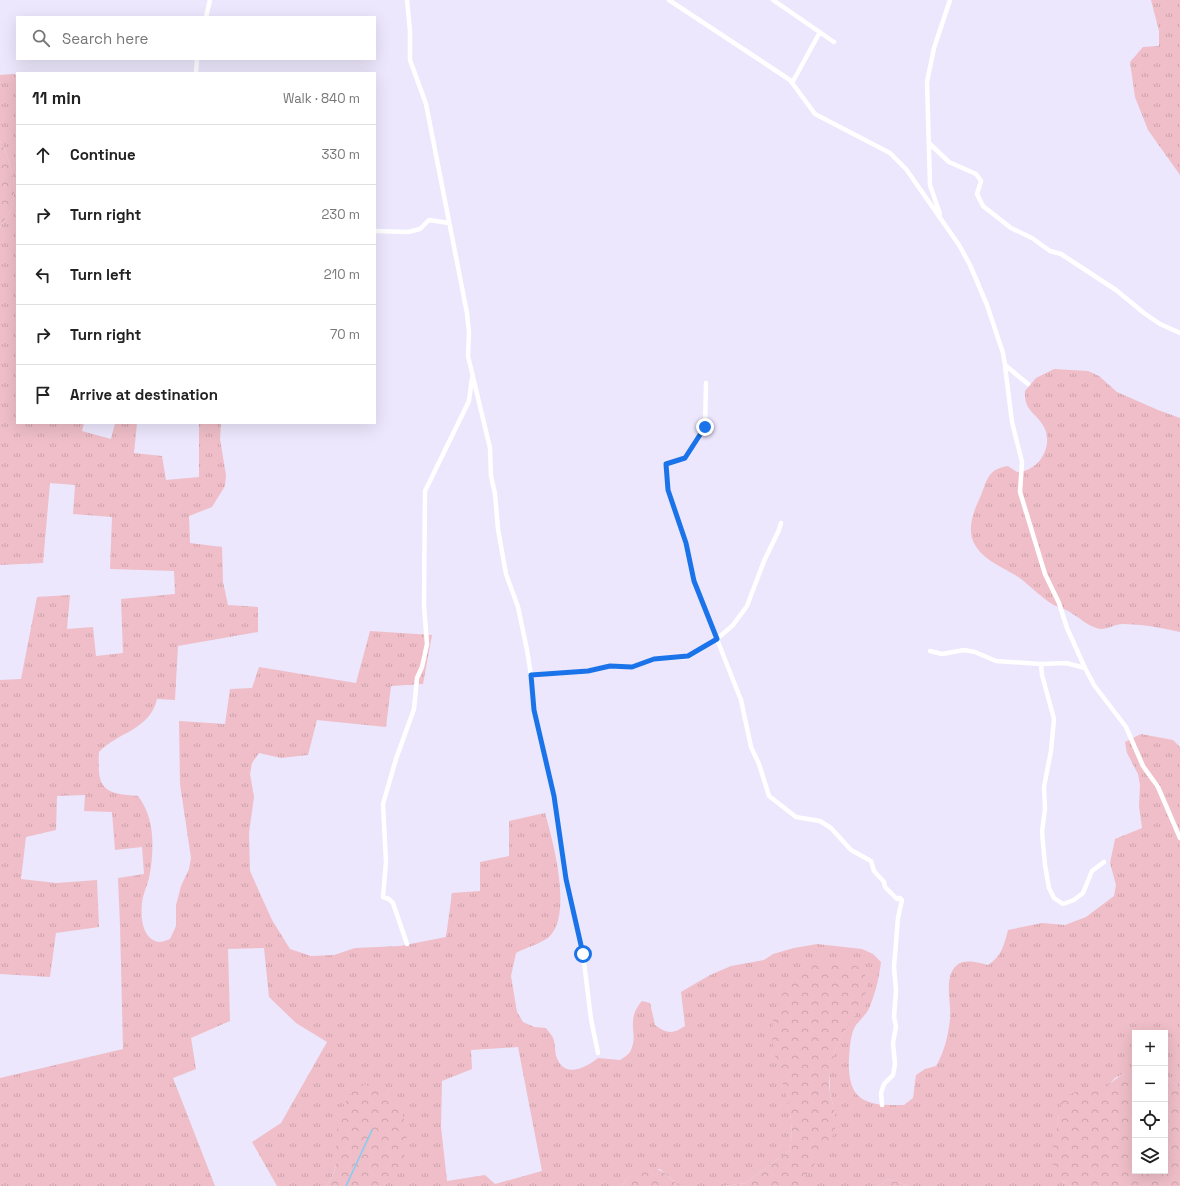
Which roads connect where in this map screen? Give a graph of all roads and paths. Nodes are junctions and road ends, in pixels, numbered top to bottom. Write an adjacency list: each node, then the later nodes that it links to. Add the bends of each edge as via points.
1 (210, 0): 6 (street)
2 (407, 0): 14 (street, via 410,60 426,104)
3 (669, 0): 11 (street)
4 (774, 0): 7 (street)
5 (950, 0): 12 (street, via 934,48 927,82)
6 (206, 16)
7 (820, 32): 8 (street); 11 (street)
8 (834, 42)
9 (197, 60): 10 (street)
10 (196, 72)
11 (792, 83): 13 (street, via 815,114 890,153 906,169)
12 (930, 144): 13 (street, via 930,185); 16 (street, via 949,162 976,174 981,181 977,194 991,214 1040,245 1061,254 1116,290 1160,324)
13 (942, 219): 17 (street, via 959,245 978,283)
14 (449, 224): 15 (street, via 429,220 420,229 408,232); 18 (street, via 467,313 467,351)
15 (376, 231)
16 (1180, 333)
17 (1005, 365): 20 (street); 25 (street, via 1012,422 1022,462 1020,492 1046,574)
18 (472, 375): 26 (street, via 490,448 491,476 506,574 518,607); 29 (street, via 469,401 425,491 424,598 427,644 417,678 414,709 383,804 386,862 383,897 393,904)
19 (706, 383): 22 (street, via 705,427 685,458 666,464 668,490 686,543 694,581)
20 (1028, 384)
21 (781, 523): 22 (street, via 747,606 733,625)
22 (717, 639): 26 (street, via 688,656 654,659 632,667 610,666 588,671); 31 (street, via 741,700 751,747 769,796 796,817 820,821 830,828 851,850 871,861 874,871 884,882 885,887 897,899 902,900 894,967 895,1064 893,1075 884,1084 881,1093)
23 (930, 651): 24 (street, via 942,654 964,650 996,661)
24 (1041, 664): 25 (street, via 1066,662); 28 (street, via 1054,719 1044,787 1042,832 1049,888 1054,898 1063,904 1074,900 1083,893 1092,870)
25 (1085, 668): 27 (street, via 1094,685 1126,727 1144,766 1158,787)
26 (531, 675): 30 (street, via 534,710 554,796 566,879 583,954)
27 (1180, 838)
28 (1104, 862)
29 (407, 944)
30 (598, 1053)
31 (882, 1105)

